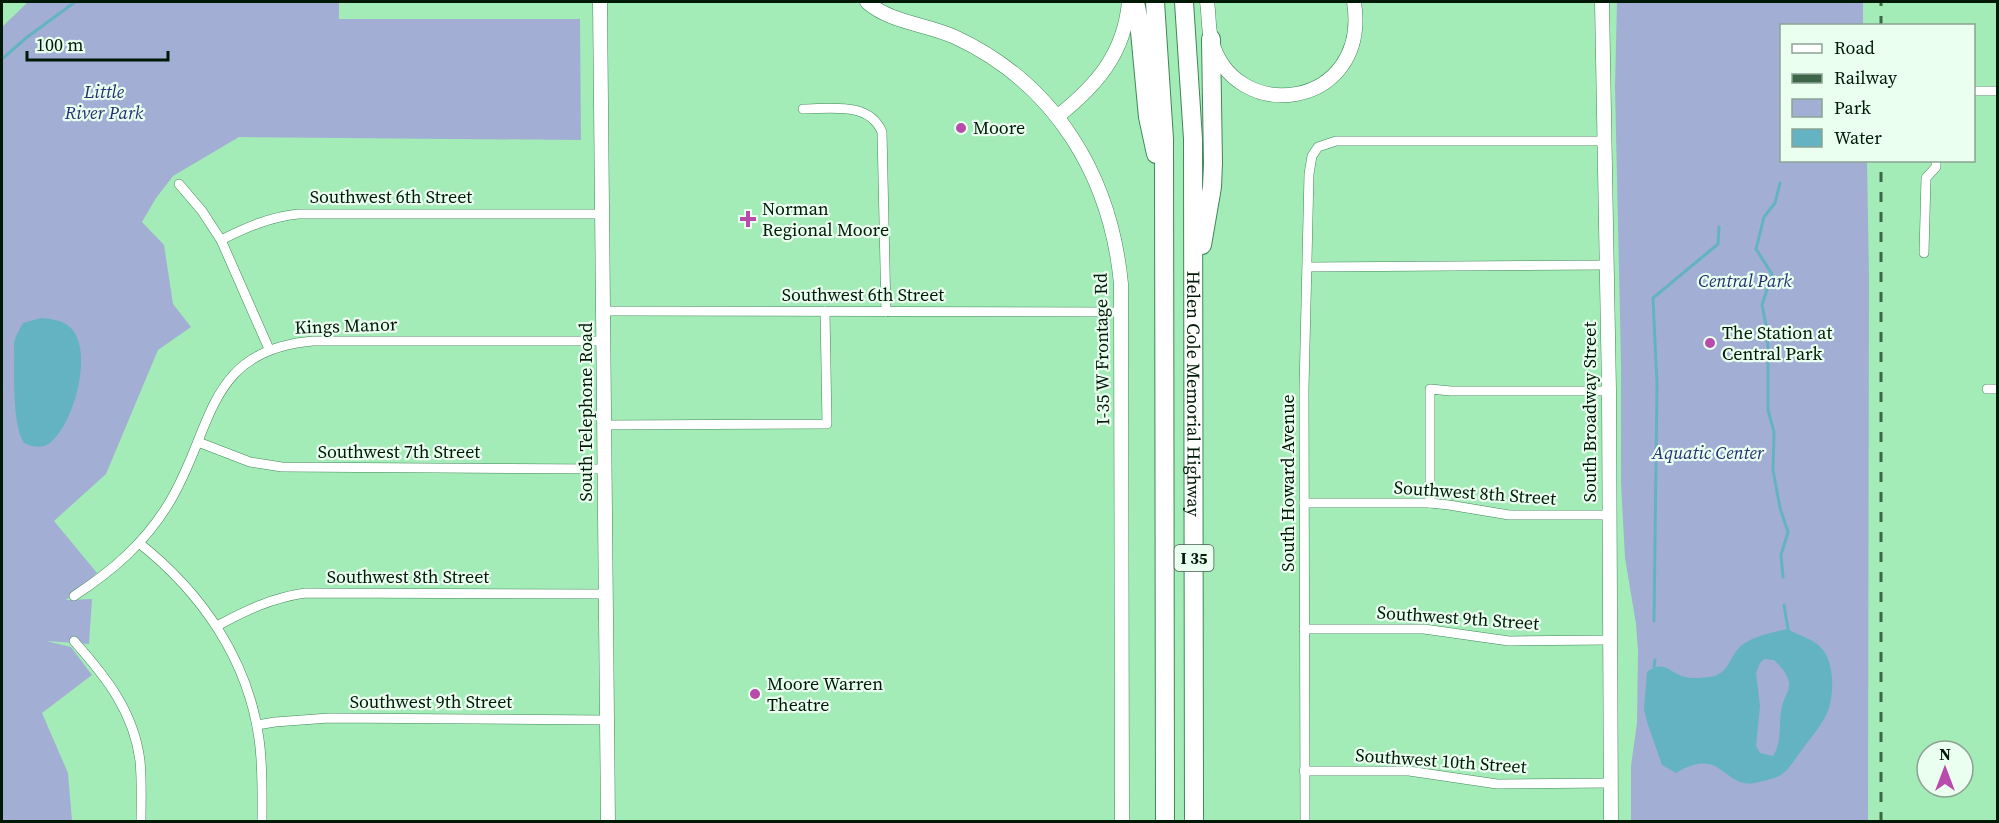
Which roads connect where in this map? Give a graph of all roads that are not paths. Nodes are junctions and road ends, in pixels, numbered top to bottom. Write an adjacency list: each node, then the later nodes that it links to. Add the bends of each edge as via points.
1 (600, 2): 19 (main road, South Telephone Road)
2 (867, 2): 14 (main road, I-35 W Frontage Rd, via 885,14 955,37 976,49 1021,81)
3 (1129, 2): 14 (main road, via 1121,41 1106,68)
4 (1135, 2): 18 (highway, via 1148,117)
5 (1155, 2): 18 (highway, Helen Cole Memorial Highway / I 35)
6 (1184, 2): 24 (highway, Helen Cole Memorial Highway / I 35, via 1193,139)
7 (1207, 2): 10 (main road)
8 (1354, 2): 10 (main road, via 1355,36 1348,57 1333,76 1305,92 1272,95 1246,86 1223,63)
9 (1602, 2): 15 (main road, South Broadway Street)
10 (1211, 39): 24 (highway, via 1212,187)
11 (1975, 91): 12 (street)
12 (1998, 91)
13 (803, 109): 27 (street, via 850,108 871,116 882,132)
14 (1058, 116): 28 (main road, I-35 W Frontage Rd, via 1082,152 1104,202 1119,262)
15 (1604, 141): 22 (main road, South Broadway Street); 23 (street, South Howard Avenue, via 1336,141 1318,147 1310,164)
16 (1936, 162): 21 (street, via 1926,178)
17 (179, 184): 20 (street)
18 (1164, 188): 55 (highway, Helen Cole Memorial Highway / I 35)
19 (603, 214): 20 (street, Southwest 6th Street, via 298,214 271,218); 25 (main road, South Telephone Road)
20 (221, 240): 30 (street)
21 (1924, 253)
22 (1607, 265): 23 (street); 33 (main road, South Broadway Street)
23 (1308, 267): 37 (street, South Howard Avenue)
24 (1194, 294): 56 (highway, Helen Cole Memorial Highway / I 35)
25 (603, 311): 26 (street, Southwest 6th Street); 29 (main road, South Telephone Road)
26 (825, 311): 27 (street, Southwest 6th Street); 34 (street, via 827,424)
27 (886, 312): 28 (street, Southwest 6th Street)
28 (1121, 312): 54 (main road, I-35 W Frontage Rd)
29 (604, 341): 30 (street, Kings Manor, via 313,341); 34 (main road, South Telephone Road)
30 (269, 349): 35 (street, Kings Manor, via 244,365 223,388)
31 (1987, 389): 32 (street)
32 (1998, 389)
33 (1609, 391): 38 (street, via 1430,389); 39 (main road, South Broadway Street)
34 (604, 425): 36 (main road, South Telephone Road)
35 (198, 442): 36 (street, Southwest 7th Street, via 250,462 282,467); 40 (street, Kings Manor, via 178,488)
36 (604, 469): 41 (main road, South Telephone Road)
37 (1304, 503): 38 (street, Southwest 8th Street); 44 (street, South Howard Avenue)
38 (1430, 503): 39 (street, Southwest 8th Street, via 1509,515)
39 (1608, 515): 45 (main road, South Broadway Street)
40 (139, 543): 42 (street, Kings Manor); 43 (street, via 182,581)
41 (605, 594): 43 (street, Southwest 8th Street, via 305,594 259,604); 47 (main road, South Telephone Road)
42 (74, 596)
43 (217, 626): 48 (street, via 240,672)
44 (1304, 629): 45 (street, Southwest 9th Street, via 1424,629 1509,640); 49 (street, South Howard Avenue)
45 (1609, 640): 50 (main road, South Broadway Street)
46 (74, 641): 51 (street, via 113,688 132,727 140,759)
47 (606, 720): 48 (street, Southwest 9th Street, via 328,718); 53 (main road, South Telephone Road)
48 (257, 725): 52 (street)
49 (1304, 771): 50 (street, Southwest 10th Street, via 1409,771 1497,784); 57 (street, South Howard Avenue)
50 (1611, 783): 58 (main road, South Broadway Street)
51 (141, 822)
52 (261, 822)
53 (608, 822)
54 (1122, 822)
55 (1166, 822)
56 (1194, 822)
57 (1305, 822)
58 (1611, 822)

